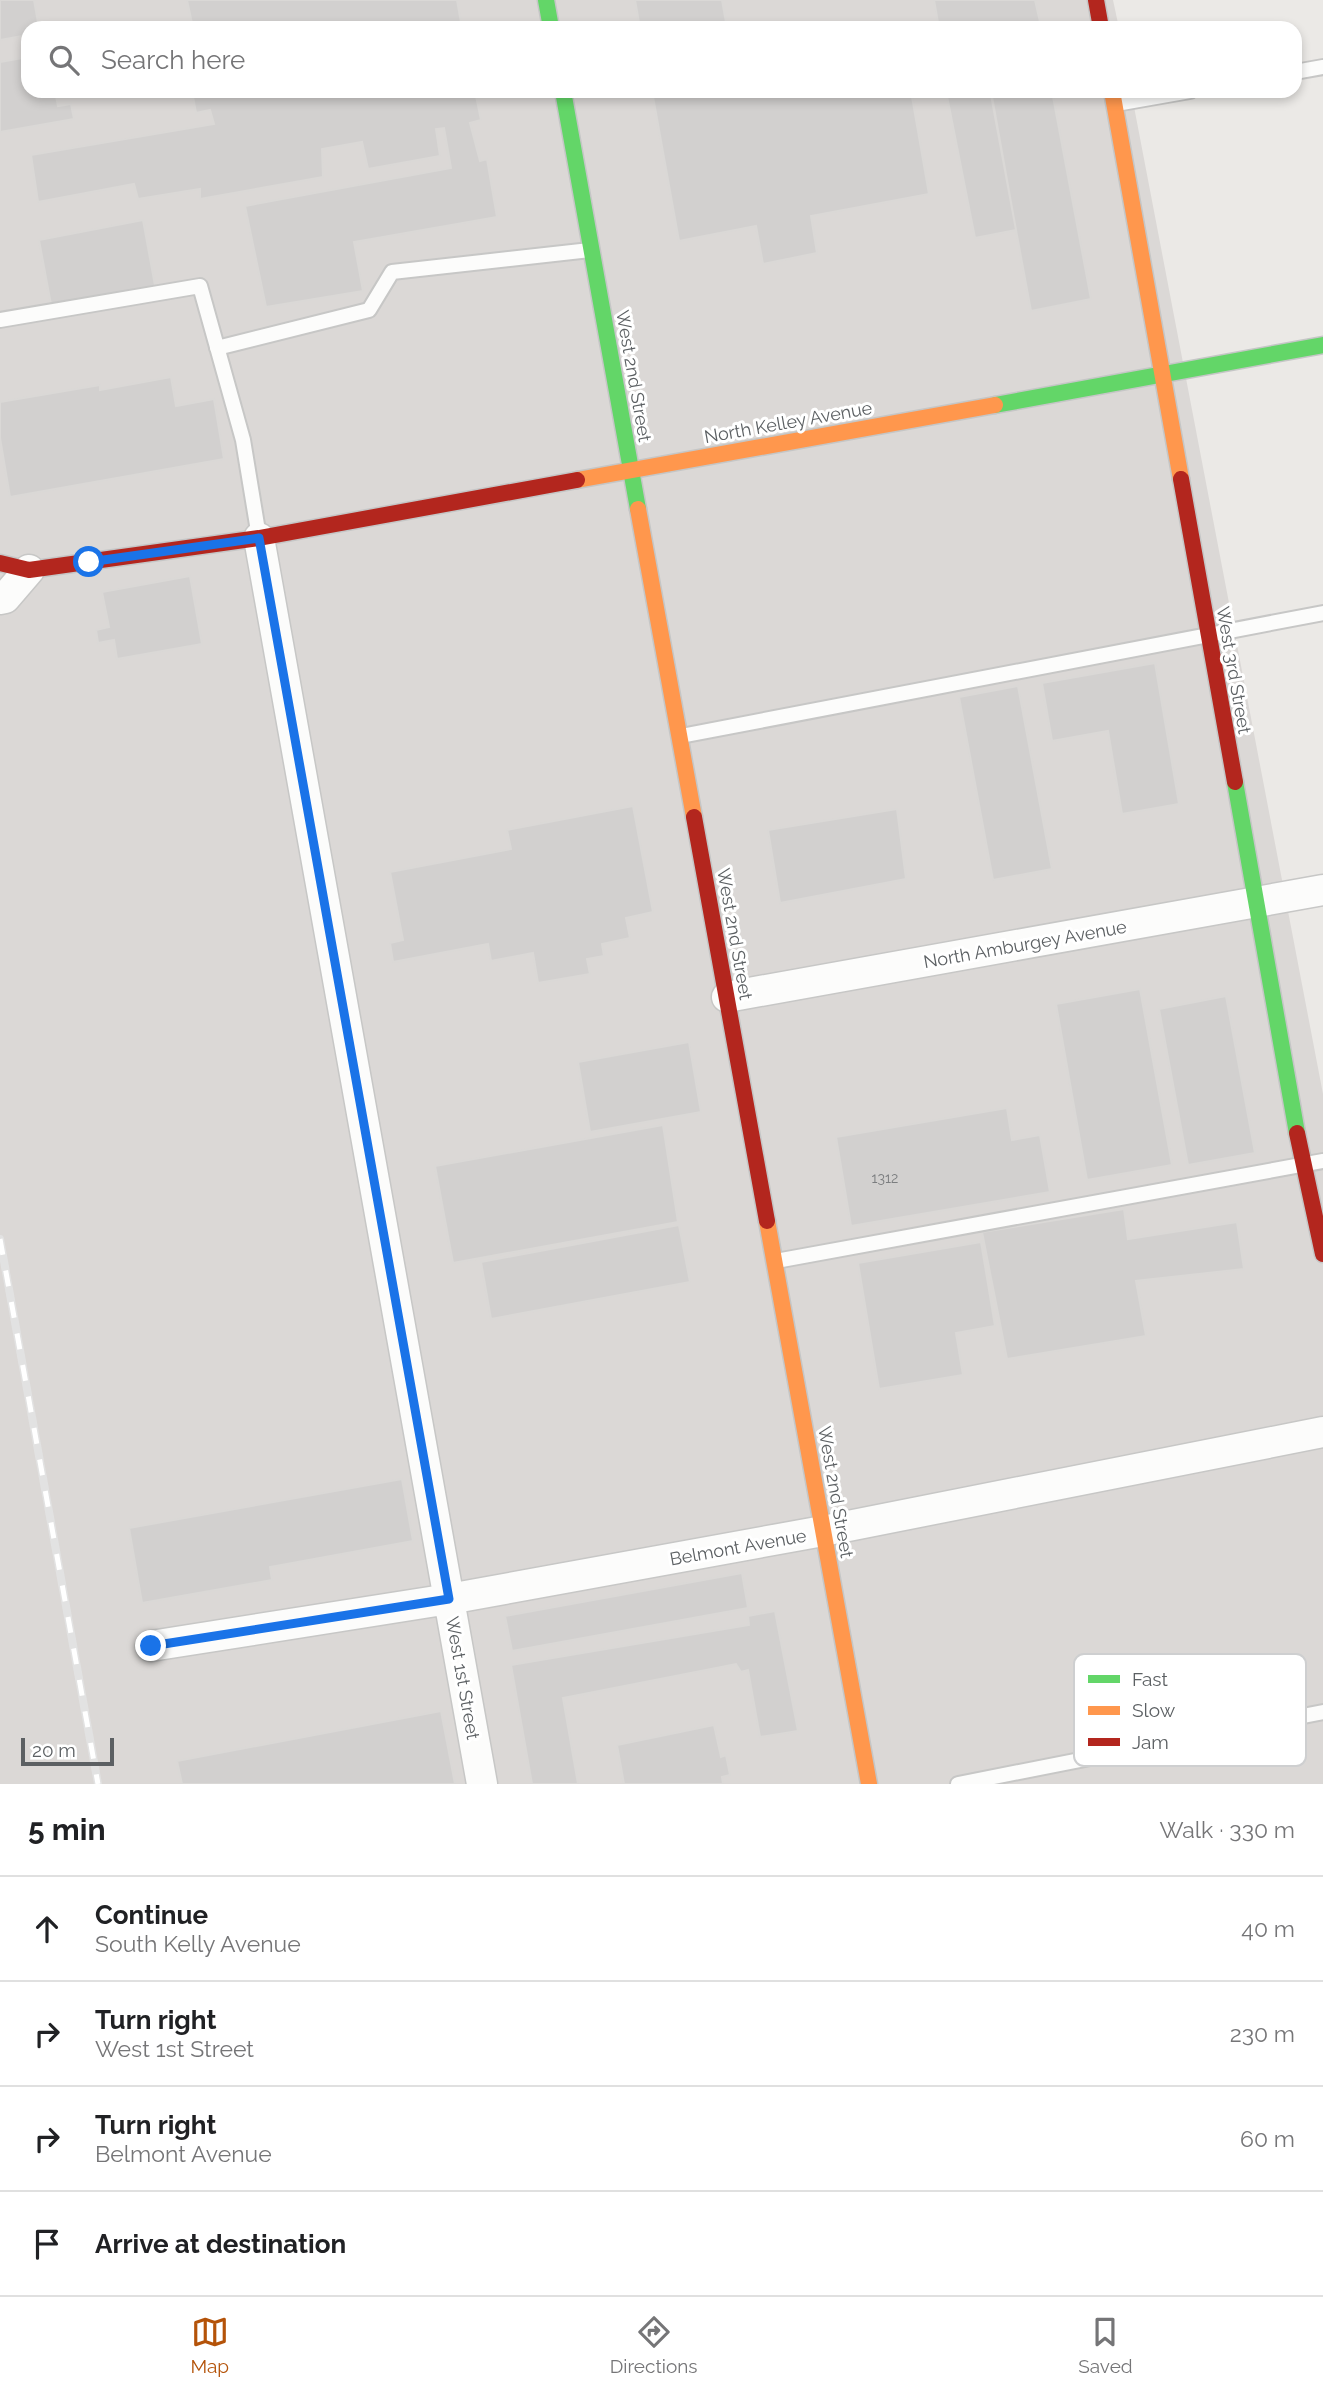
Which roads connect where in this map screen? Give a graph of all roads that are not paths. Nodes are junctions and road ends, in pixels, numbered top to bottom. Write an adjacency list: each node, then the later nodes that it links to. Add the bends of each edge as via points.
1 (546, 0): 3 (street)
2 (1096, 0): 4 (street)
3 (550, 21)
4 (1100, 21)
5 (1323, 67): 6 (lane)
6 (1302, 71)
7 (564, 98): 9 (street, West 2nd Street)
8 (1113, 98): 13 (street, West 3rd Street)
9 (592, 250): 12 (lane, via 392,272 369,310); 14 (street, West 2nd Street)
10 (0, 320): 12 (lane, via 200,286)
11 (1323, 345): 13 (street, North Kelley Avenue)
12 (217, 348): 15 (lane, via 243,440)
13 (1162, 374): 14 (street, North Kelley Avenue); 20 (street, West 3rd Street)
14 (632, 470): 15 (street, North Kelley Avenue); 21 (street, West 2nd Street)
15 (259, 538): 17 (street, North Kelley Avenue); 31 (street, West 1st Street)
16 (0, 563): 17 (street)
17 (29, 570): 18 (street)
18 (0, 599)
19 (1323, 614): 20 (lane)
20 (1209, 634): 21 (lane); 23 (street, West 3rd Street)
21 (680, 736): 24 (street, West 2nd Street)
22 (1323, 890): 23 (street, North Amburgey Avenue)
23 (1256, 902): 24 (street, North Amburgey Avenue); 26 (street, West 3rd Street)
24 (727, 998): 28 (street, West 2nd Street)
25 (1323, 1161): 26 (lane)
26 (1303, 1165): 27 (street, West 3rd Street); 28 (lane)
27 (1323, 1254)
28 (774, 1262): 30 (street, West 2nd Street)
29 (1323, 1432): 30 (street, Belmont Avenue)
30 (823, 1531): 31 (street, Belmont Avenue); 35 (street, West 2nd Street)
31 (449, 1599): 32 (street, Belmont Avenue); 34 (street, West 1st Street)
32 (151, 1646)
33 (1074, 1761): 36 (lane)
34 (482, 1784)
35 (869, 1784)
36 (958, 1784)

